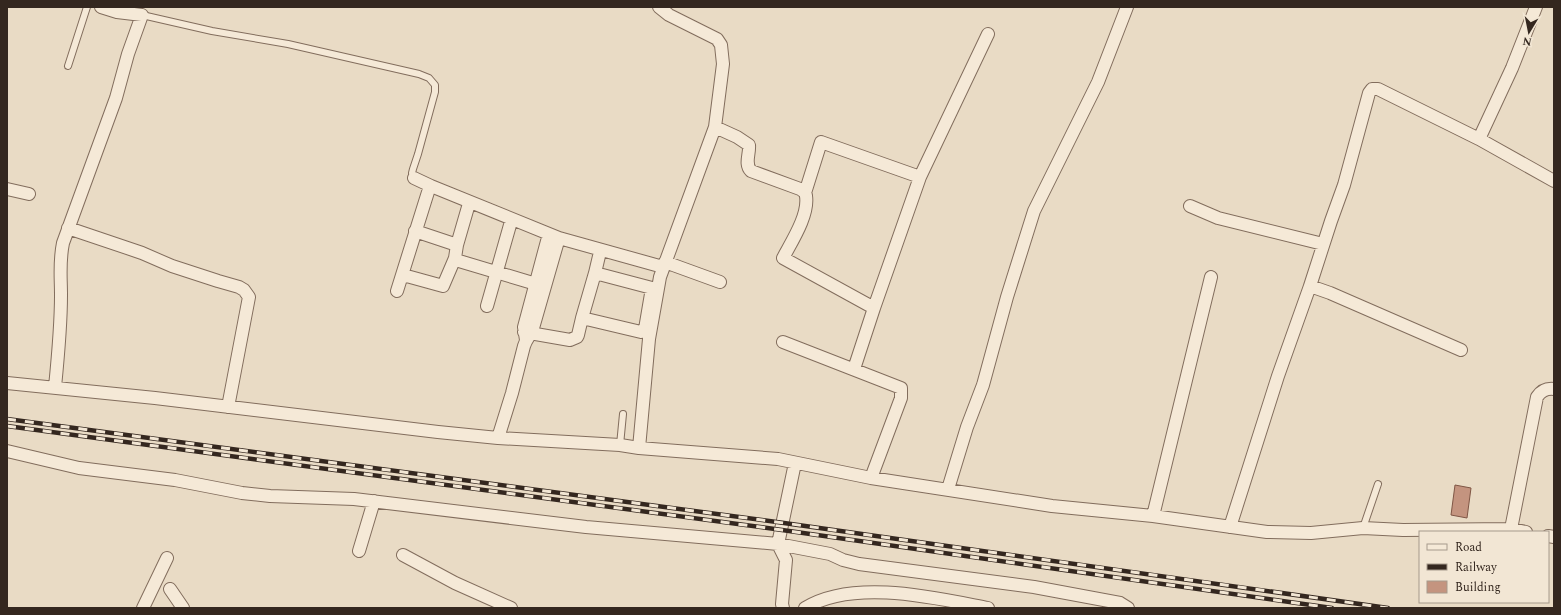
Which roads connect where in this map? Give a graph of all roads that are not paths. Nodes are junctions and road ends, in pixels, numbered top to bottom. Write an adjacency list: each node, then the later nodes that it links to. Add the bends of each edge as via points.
1 (87, 7): 8 (lane)
2 (101, 7): 6 (street)
3 (660, 7): 9 (street, via 669,15 717,39 721,45 723,64)
4 (1127, 7): 54 (street, via 1098,82 1034,211)
5 (1536, 7): 10 (street, via 1512,68)
6 (142, 15): 12 (lane, via 212,31 288,44 429,78 435,85 435,92 413,169); 21 (street, via 116,98)
7 (988, 34): 11 (street)
8 (68, 66)
9 (715, 127): 16 (street, via 749,145 747,164 751,171); 27 (street)
10 (1479, 139): 13 (street); 23 (street, via 1378,89 1372,89 1344,186)
11 (920, 177): 16 (street, via 821,142); 36 (street)
12 (414, 178): 27 (street, via 559,238)
13 (1554, 181)
14 (7, 189): 17 (street)
15 (428, 192): 22 (street)
16 (805, 193): 36 (street, via 805,210 800,225 783,258)
17 (29, 194)
18 (1190, 206): 23 (street, via 1218,218)
19 (468, 207): 24 (street)
20 (510, 225): 28 (street)
21 (68, 228): 43 (street, via 60,260 61,318); 45 (street, via 172,266 239,287 248,294 250,297)
22 (415, 231): 24 (street); 30 (street)
23 (1323, 244): 33 (street)
24 (457, 245): 26 (street)
25 (599, 256): 29 (street)
26 (454, 258): 28 (street); 30 (street, via 443,286)
27 (664, 265): 32 (street); 49 (street, via 649,339)
28 (497, 272): 35 (street); 38 (street, via 540,283)
29 (595, 273): 37 (street); 37 (street, via 652,288 645,329 640,332)
30 (403, 275): 34 (street)
31 (1211, 277): 56 (street)
32 (720, 282)
33 (1310, 286): 40 (street); 57 (street, via 1278,376)
34 (397, 291)
35 (488, 306)
36 (874, 308): 41 (street)
37 (582, 318): 38 (street, via 578,335 570,340)
38 (527, 335): 47 (street)
39 (783, 342): 41 (street)
40 (1461, 350)
41 (854, 369): 52 (street, via 901,388 901,398)
42 (7, 383): 43 (street)
43 (55, 387): 45 (street)
44 (1554, 389): 59 (street, via 1549,388 1537,397)
45 (228, 407): 47 (street)
46 (623, 414): 48 (lane)
47 (498, 438): 48 (street)
48 (620, 445): 49 (street)
49 (639, 448): 51 (street, via 778,459)
50 (7, 451): 55 (street, via 79,468 175,480 242,493)
51 (795, 463): 52 (street); 61 (street)
52 (872, 478): 54 (street)
53 (1378, 484): 58 (lane)
54 (948, 489): 56 (street, via 1052,506)
55 (374, 501): 61 (street, via 586,527); 62 (street)
56 (1153, 516): 57 (street)
57 (1230, 527): 58 (street, via 1268,532 1311,533)
58 (1364, 528): 59 (street)
59 (1511, 530): 60 (street)
60 (1518, 531)
61 (778, 544): 69 (street, via 786,560); 72 (street, via 830,554 859,564 1034,587 1120,603)
62 (359, 551)
63 (403, 555): 68 (street, via 455,583)
64 (167, 558): 66 (street)
65 (170, 589): 67 (street)
66 (143, 608)
67 (183, 608)
68 (511, 608)
69 (783, 608)
70 (805, 608): 71 (street, via 835,597 860,593 892,593 923,595)
71 (988, 608)
72 (1128, 608)

